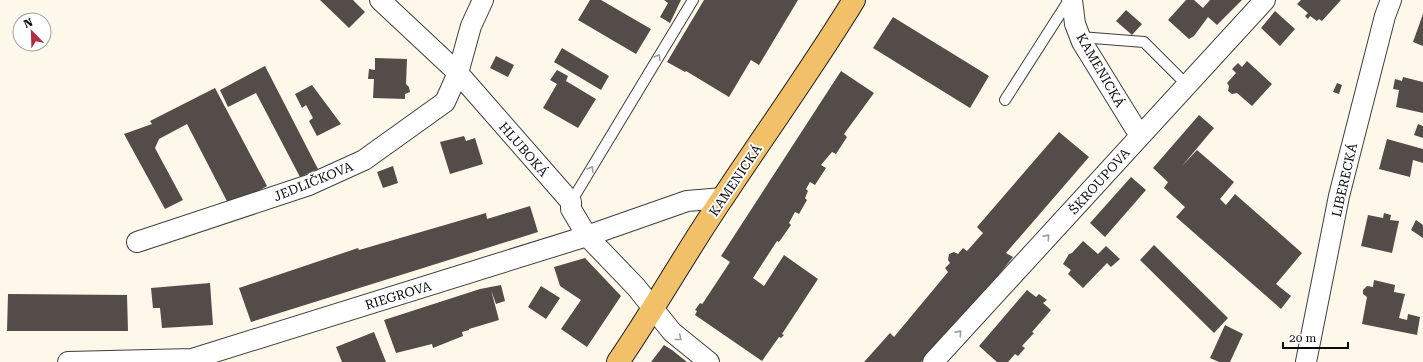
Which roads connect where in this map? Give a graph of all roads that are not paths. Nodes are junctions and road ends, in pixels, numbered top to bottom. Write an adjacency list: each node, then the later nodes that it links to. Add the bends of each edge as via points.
1 (380, 0): 9 (street, HLUBOKÁ)
2 (483, 0): 9 (street, JEDLIČKOVA, via 471,26)
3 (693, 0): 14 (lane, one-way to 3)
4 (854, 0): 13 (main road, KAMENICKÁ)
5 (1070, 0): 8 (street, KAMENICKÁ); 11 (lane, KAMENICKÁ)
6 (1265, 0): 10 (street, ŠKROUPOVA)
7 (1391, 0): 22 (street, LIBERECKÁ, via 1384,16 1339,196)
8 (1080, 37): 10 (lane, via 1144,42); 12 (street, KAMENICKÁ)
9 (458, 73): 14 (street, HLUBOKÁ); 16 (street, JEDLIČKOVA, via 445,102 364,160 309,185)
10 (1188, 86): 12 (street, ŠKROUPOVA)
11 (1005, 100)
12 (1140, 136): 21 (street, ŠKROUPOVA, one-way to 12)
13 (723, 198): 15 (street, RIEGROVA, via 687,201); 17 (main road, KAMENICKÁ)
14 (571, 202): 15 (street, HLUBOKÁ, via 571,209)
15 (587, 236): 17 (street, HLUBOKÁ); 18 (street, RIEGROVA, via 192,359)
16 (137, 242)
17 (654, 309): 19 (main road, KAMENICKÁ); 20 (street, HLUBOKÁ, one-way to 20, via 672,332)
18 (68, 362)
19 (618, 362)
20 (709, 362)
21 (933, 362)
22 (1306, 362)

